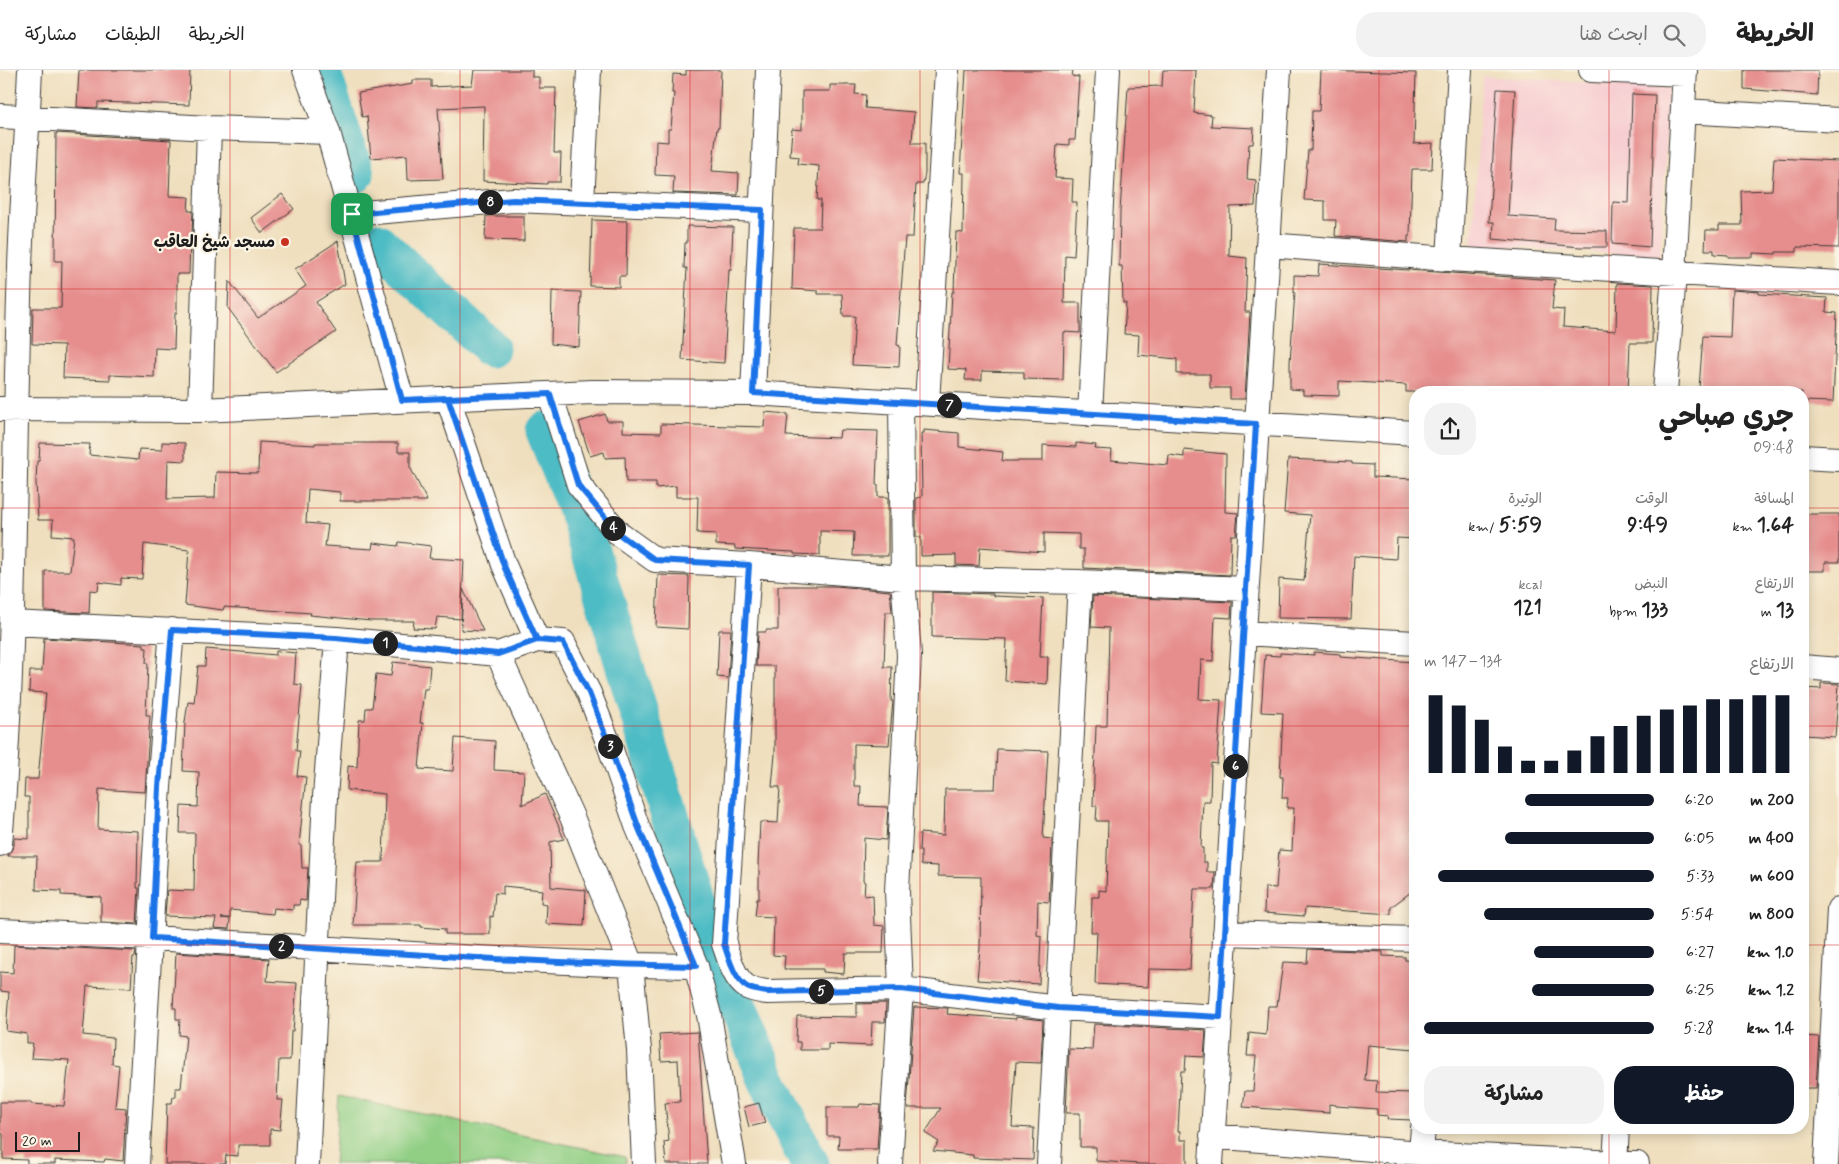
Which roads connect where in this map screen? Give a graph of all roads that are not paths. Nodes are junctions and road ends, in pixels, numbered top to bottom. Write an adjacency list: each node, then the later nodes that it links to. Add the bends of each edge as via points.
1 (30, 70): 13 (street)
2 (305, 70): 16 (street)
3 (589, 70): 17 (street)
4 (768, 70): 18 (street)
5 (947, 70): 30 (street)
6 (1108, 70): 33 (street)
7 (1279, 70): 20 (street)
8 (1460, 70): 21 (street)
9 (1590, 70): 10 (street)
10 (1685, 72): 11 (street)
11 (1684, 111): 14 (street); 22 (street)
12 (0, 116): 13 (street)
13 (28, 117): 15 (street); 31 (street)
14 (1839, 120)
15 (209, 128): 16 (street); 32 (street)
16 (328, 132): 19 (street)
17 (582, 202): 18 (street); 19 (street, via 513,200)
18 (762, 210): 25 (street)
19 (352, 214): 28 (street)
20 (1268, 245): 21 (street); 34 (street)
21 (1449, 260): 22 (street)
22 (1674, 274): 23 (street); 24 (street)
23 (1839, 283)
24 (1665, 386)
25 (753, 393): 26 (street); 29 (street)
26 (550, 394): 27 (street); 38 (street, via 578,485 619,534 655,560)
27 (448, 398): 28 (street); 46 (street, via 504,566)
28 (402, 400): 32 (street)
29 (901, 402): 30 (street); 39 (street)
30 (927, 403): 33 (street)
31 (8, 408): 32 (street); 42 (street)
32 (200, 410)
33 (1090, 414): 34 (street)
34 (1256, 424): 35 (street); 41 (street)
35 (1409, 433)
36 (1809, 458): 37 (street)
37 (1839, 460)
38 (749, 565): 39 (street); 61 (street, via 724,944 730,962 747,988 767,992)
39 (904, 578): 40 (street); 61 (street, via 908,655 897,891)
40 (1080, 582): 41 (street); 62 (street)
41 (1246, 589): 44 (street)
42 (12, 623): 43 (street); 51 (street)
43 (172, 630): 45 (street); 55 (street, via 159,787)
44 (1244, 633): 47 (street); 54 (street)
45 (336, 638): 48 (street); 57 (street)
46 (537, 640): 48 (street); 59 (street, via 563,642 589,693 638,826)
47 (1409, 643)
48 (498, 654): 58 (street, via 572,817)
49 (1809, 668): 50 (street)
50 (1839, 670)
51 (0, 844)
52 (1839, 909): 60 (street)
53 (0, 931): 55 (street)
54 (1225, 933): 56 (street); 63 (street)
55 (152, 938): 57 (street); 68 (street)
56 (1409, 939)
57 (318, 949): 58 (street); 69 (street)
58 (631, 965): 59 (street); 70 (street)
59 (696, 966): 71 (street, via 709,1015)
60 (1837, 970): 76 (street)
61 (901, 989): 62 (street); 72 (street)
62 (1058, 1008): 63 (street); 73 (street)
63 (1220, 1017): 66 (street)
64 (1423, 1134): 67 (street)
65 (1618, 1134): 75 (street)
66 (1212, 1136): 67 (street); 74 (street)
67 (1421, 1153): 75 (street)
68 (137, 1164)
69 (307, 1164)
70 (644, 1164)
71 (734, 1164)
72 (890, 1164)
73 (1049, 1164)
74 (1210, 1164)
75 (1622, 1164)
76 (1826, 1164)

